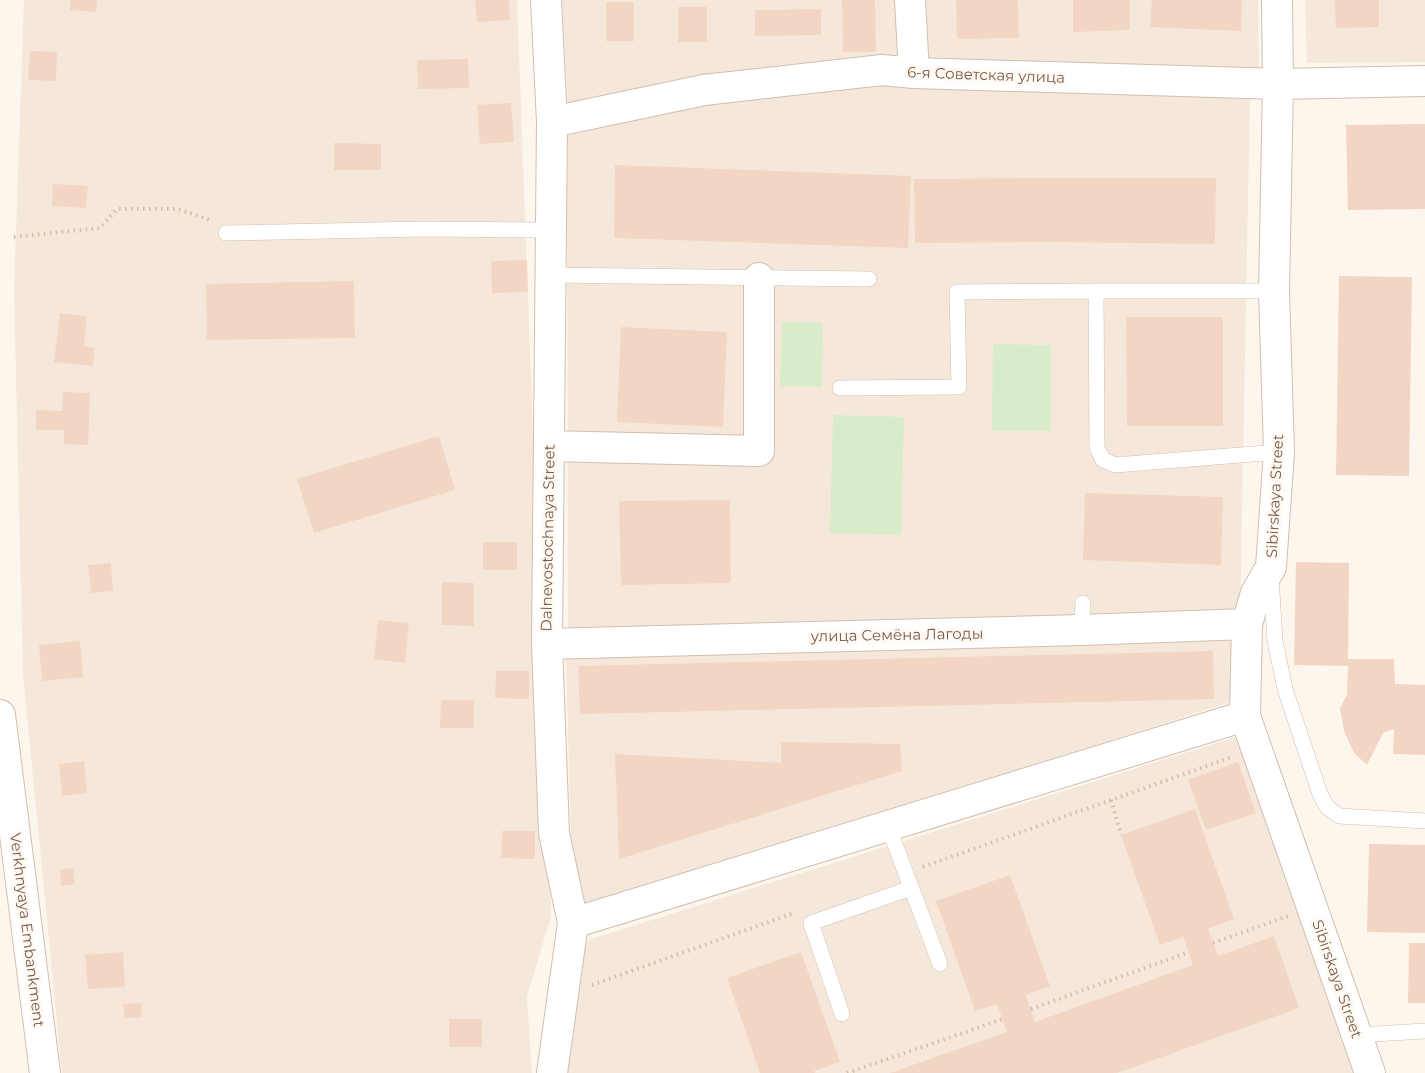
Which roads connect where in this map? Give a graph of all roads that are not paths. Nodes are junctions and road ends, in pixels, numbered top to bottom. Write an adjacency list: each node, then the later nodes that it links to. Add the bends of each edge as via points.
1 (546, 0): 7 (street, Dalnevostochnaya Street)
2 (909, 0): 4 (street)
3 (1277, 0): 6 (street, Sibirskaya Street)
4 (914, 73): 6 (street, 6-я Советская улица); 7 (street, 6-я Советская улица, via 882,70 704,90)
5 (1425, 81): 6 (street, 6-я Советская улица)
6 (1278, 84): 14 (street, Sibirskaya Street)
7 (552, 122): 8 (street, Dalnevostochnaya Street)
8 (549, 230): 9 (lane); 10 (street, Dalnevostochnaya Street)
9 (226, 233)
10 (550, 275): 11 (lane); 16 (street, Dalnevostochnaya Street)
11 (759, 278): 12 (lane); 16 (street, via 759,451)
12 (869, 279)
13 (1096, 291): 14 (lane); 15 (lane, via 957,292 958,387); 17 (lane, via 1097,448 1103,460 1115,465)
14 (1274, 291): 17 (street, Sibirskaya Street)
15 (840, 388)
16 (549, 446): 20 (street, Dalnevostochnaya Street)
17 (1279, 452): 18 (street, Sibirskaya Street)
18 (1271, 567): 19 (street, Sibirskaya Street, via 1256,593); 23 (lane, via 1275,641 1286,689 1327,807 1338,816)
19 (1247, 624): 20 (street, улица Семёна Лагоды, via 1082,617); 22 (street, Sibirskaya Street)
20 (548, 644): 26 (street, Dalnevostochnaya Street, via 554,833)
21 (0, 715): 31 (street, Verkhnyaya Embankment)
22 (1245, 716): 24 (street); 30 (street, Sibirskaya Street)
23 (1425, 821)
24 (888, 826): 25 (lane); 26 (street)
25 (911, 888): 27 (lane); 28 (lane, via 811,922)
26 (573, 923): 32 (street, Dalnevostochnaya Street)
27 (940, 964)
28 (842, 1014)
29 (1425, 1031): 30 (lane)
30 (1357, 1035): 33 (street, Sibirskaya Street)
31 (45, 1073)
32 (552, 1073)
33 (1370, 1073)

